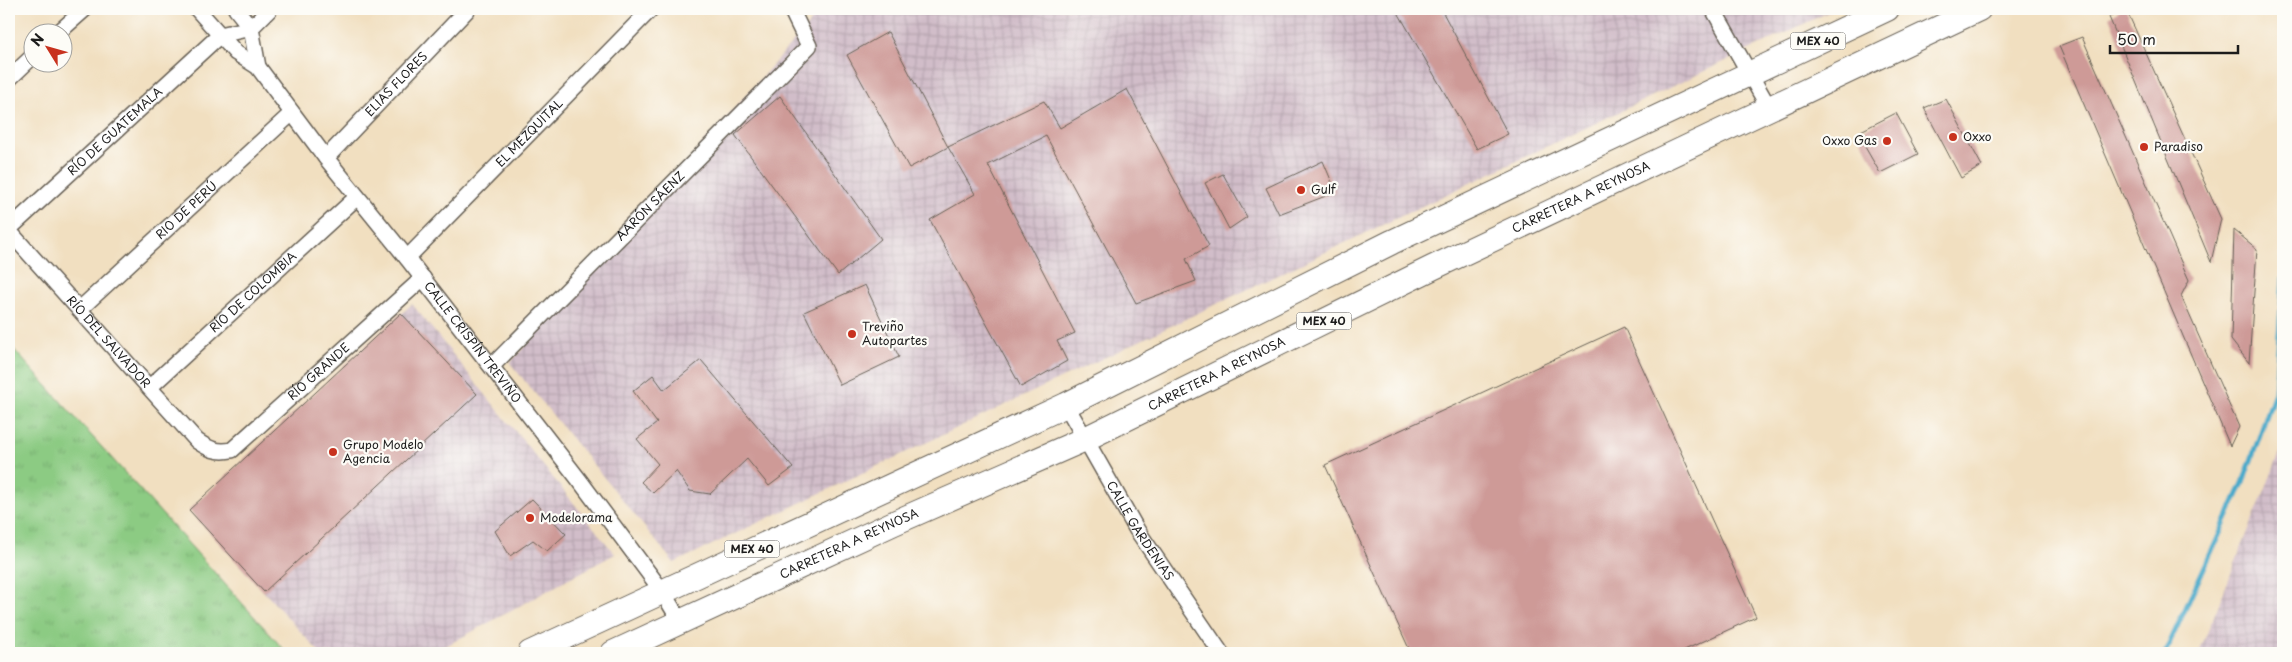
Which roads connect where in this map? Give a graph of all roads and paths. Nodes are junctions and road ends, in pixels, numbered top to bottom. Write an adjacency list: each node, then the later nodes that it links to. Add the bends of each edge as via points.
1 (85, 9): 11 (street)
2 (197, 9): 13 (street, CALLE CRISPÍN TREVIÑO)
3 (236, 9): 12 (street, CALLE CRISPÍN TREVIÑO)
4 (270, 9): 12 (street)
5 (468, 9): 20 (street, ELÍAS FLORES)
6 (651, 9): 23 (street, EL MEZQUITAL)
7 (791, 9): 26 (street, AARÓN SÁENZ, via 809,46)
8 (1713, 9): 16 (street)
9 (1887, 9): 16 (main road, MEX 40)
10 (1979, 9): 18 (main road, CARRETERA A REYNOSA / MEX 40)
11 (70, 22)
12 (251, 28): 13 (street); 15 (street, CALLE CRISPÍN TREVIÑO)
13 (220, 35): 15 (street, CALLE CRISPÍN TREVIÑO, via 236,53); 22 (street, RÍO DE GUATEMALA)
14 (22, 67): 17 (street)
15 (258, 68): 19 (street, CALLE CRISPÍN TREVIÑO)
16 (1749, 73): 18 (street); 28 (main road, MEX 40, via 1383,247)
17 (9, 79)
18 (1770, 108): 29 (main road, CARRETERA A REYNOSA / MEX 40, via 1432,268)
19 (292, 113): 20 (street, CALLE CRISPÍN TREVIÑO); 25 (street, RIO DE PERÚ)
20 (326, 158): 21 (street, CALLE CRISPÍN TREVIÑO)
21 (357, 197): 23 (street, CALLE CRISPÍN TREVIÑO); 27 (street, RÍO DE COLOMBIA)
22 (9, 230): 25 (street, RÍO DEL SALVADOR)
23 (407, 258): 24 (street, CALLE CRISPÍN TREVIÑO)
24 (423, 278): 26 (street, CALLE CRISPÍN TREVIÑO); 30 (street, RÍO GRANDE, via 232,450 220,452)
25 (80, 309): 27 (street, RÍO DEL SALVADOR)
26 (492, 366): 31 (street, CALLE CRISPÍN TREVIÑO)
27 (150, 387): 30 (street, RÍO DEL SALVADOR, via 197,441)
28 (1066, 405): 29 (street, CALLE GARDENIAS); 31 (main road, MEX 40)
29 (1085, 439): 32 (main road, CARRETERA A REYNOSA / MEX 40); 35 (street, CALLE GARDENIAS, via 1137,530)
30 (209, 449)
31 (662, 591): 32 (street, CALLE CRISPÍN TREVIÑO); 33 (main road, MEX 40)
32 (680, 621): 34 (main road, CARRETERA A REYNOSA / MEX 40)
33 (530, 653)
34 (613, 653)
35 (1221, 653)

